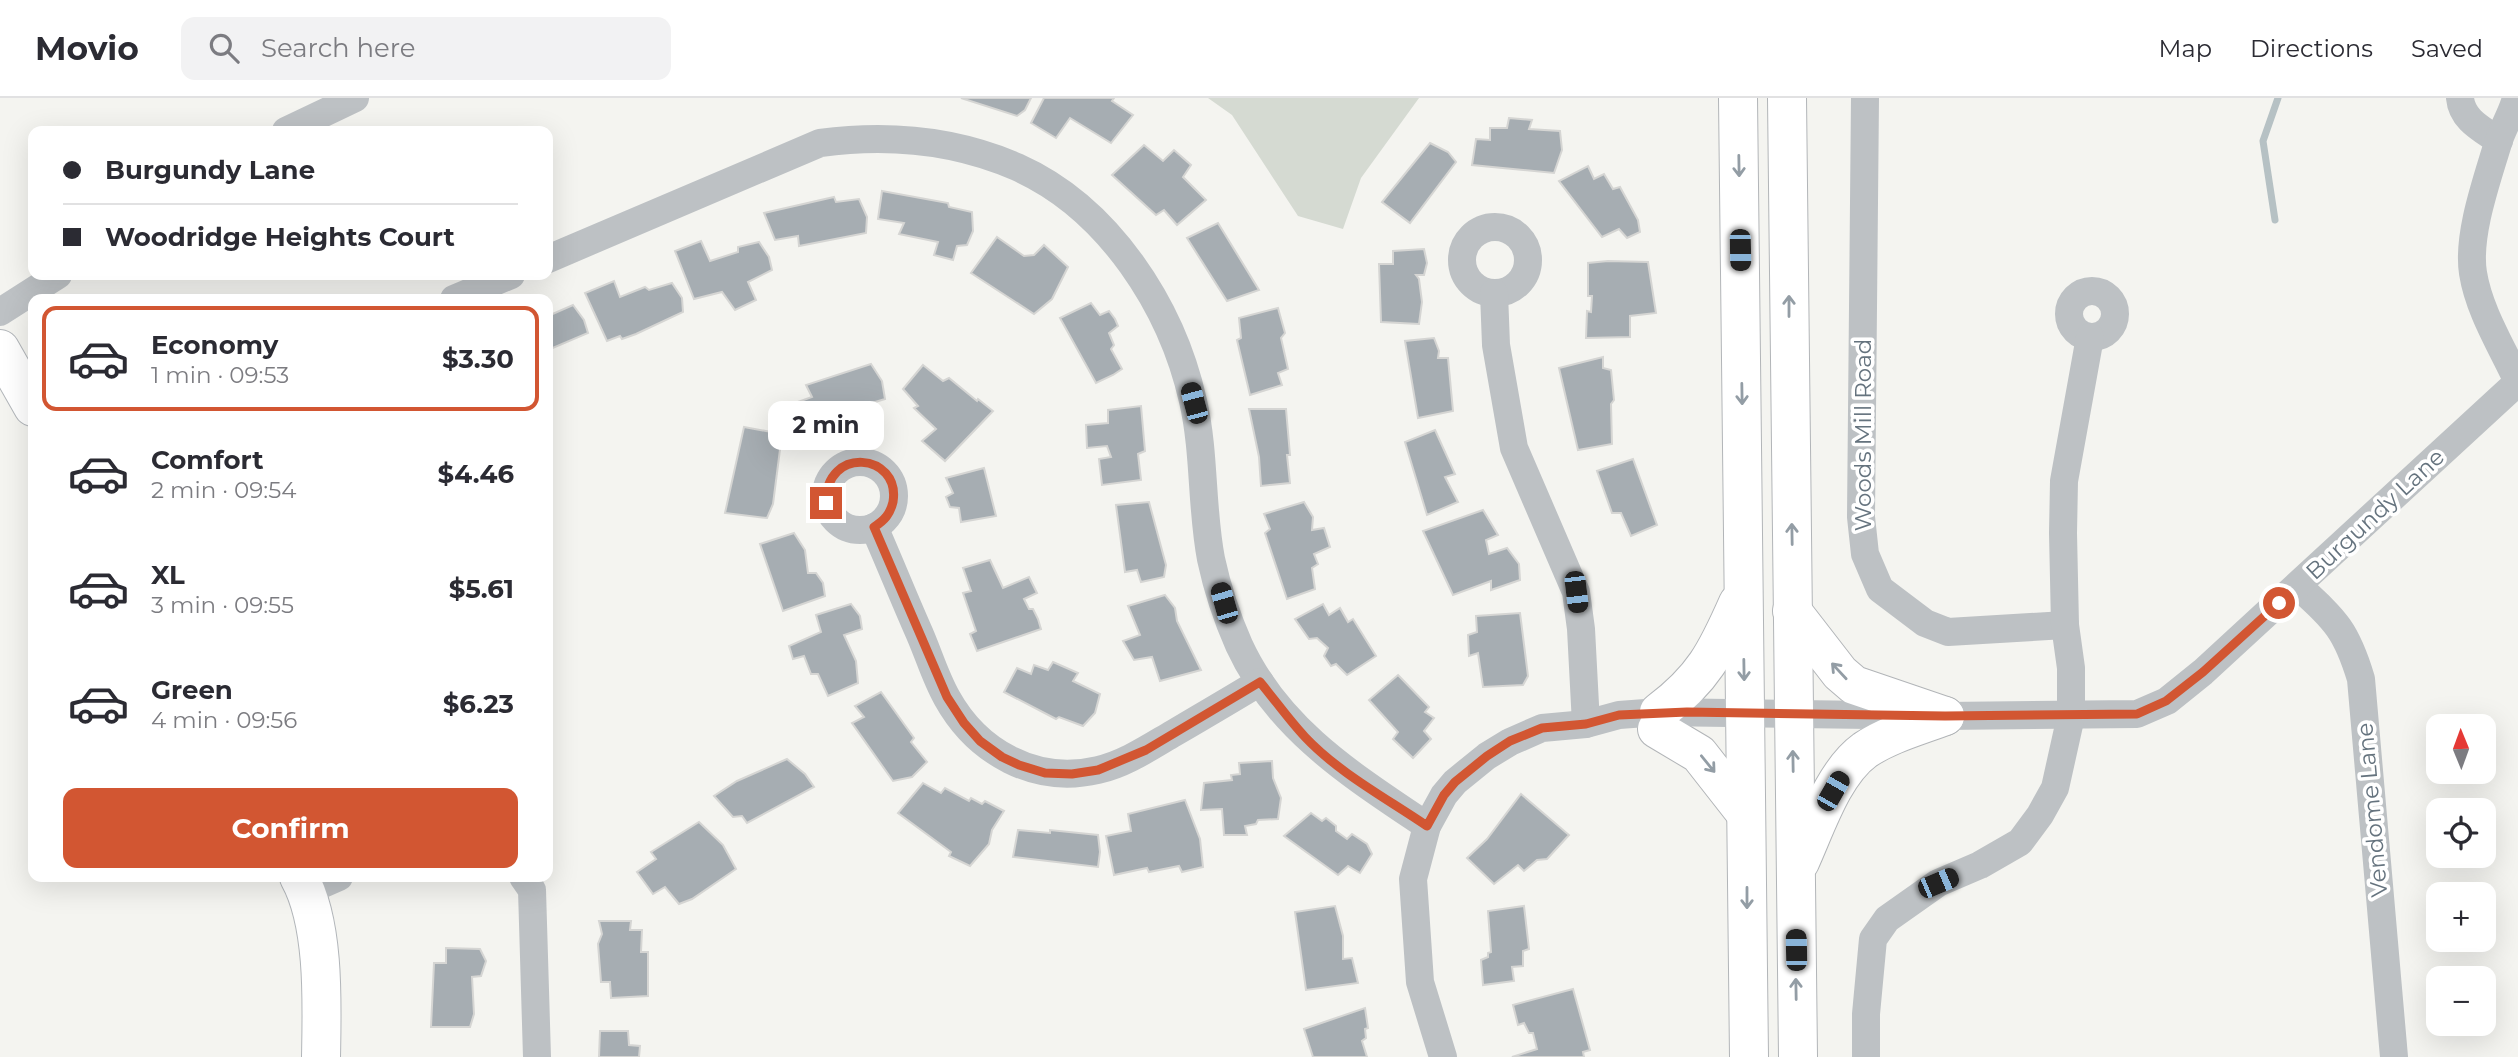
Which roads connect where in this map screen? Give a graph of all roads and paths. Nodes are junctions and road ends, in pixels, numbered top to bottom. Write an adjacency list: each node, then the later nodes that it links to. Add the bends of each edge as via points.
1 (355, 98): 7 (street)
2 (1738, 98): 23 (main road, one-way to 23)
3 (1787, 98): 24 (main road, one-way to 3)
4 (1865, 98): 25 (street, Woods Mill Road, via 1861,517 1865,554 1881,589 1925,623 1948,632)
5 (2460, 98): 8 (street, via 2466,117)
6 (2515, 98): 8 (street)
7 (296, 126)
8 (2499, 141): 19 (street, via 2477,220 2473,272 2480,300)
9 (553, 257): 26 (street, via 820,143 879,138 942,144 1018,168 1056,190 1114,243 1142,279 1181,357 1198,426 1211,558 1239,645)
10 (50, 280): 14 (street)
11 (499, 280): 15 (street)
12 (1493, 293): 32 (street, via 1496,345 1514,448 1576,592)
13 (28, 294): 16 (street)
14 (28, 294)
15 (466, 294)
16 (0, 312)
17 (2090, 337): 25 (street, via 2064,481)
18 (0, 349): 20 (main road)
19 (2518, 382): 22 (street, Burgundy Lane)
20 (28, 398)
21 (874, 527): 26 (street, via 947,697 980,741 1019,765 1045,773 1098,770 1146,750)
22 (2298, 586): 29 (street, Burgundy Lane, via 2166,701 2137,714); 44 (street, Vendome Lane, via 2336,621 2352,649 2361,679)
23 (1743, 592): 30 (main road, one-way to 30); 31 (main road, via 1705,668)
24 (1792, 611): 27 (main road); 28 (main road, one-way to 24, via 1854,685)
25 (2065, 625): 29 (street)
26 (1260, 682): 34 (street, via 1325,755)
27 (1793, 715): 28 (street, Burgundy Lane); 30 (street, Burgundy Lane); 35 (main road, one-way to 27)
28 (1945, 716): 29 (street, Burgundy Lane); 35 (main road, via 1889,737 1864,751 1846,769)
29 (2071, 716): 43 (street, via 2055,788 2020,842 1938,883 1886,919 1873,939)
30 (1745, 720): 31 (street, Burgundy Lane); 33 (main road)
31 (1658, 721): 32 (street, Burgundy Lane, via 1619,715); 33 (main road, one-way to 33, via 1699,754)
32 (1586, 724): 34 (street, Burgundy Lane, via 1542,728 1510,741 1455,782)
33 (1746, 814): 41 (main road, one-way to 41)
34 (1427, 826): 40 (street, Burgundy Lane, via 1413,879 1420,982)
35 (1794, 873): 42 (main road, one-way to 35)
36 (315, 882): 38 (main road)
37 (526, 882): 39 (street, via 532,890)
38 (321, 1057)
39 (537, 1057)
40 (1443, 1057)
41 (1749, 1057)
42 (1798, 1057)
43 (1866, 1057)
44 (2393, 1057)

